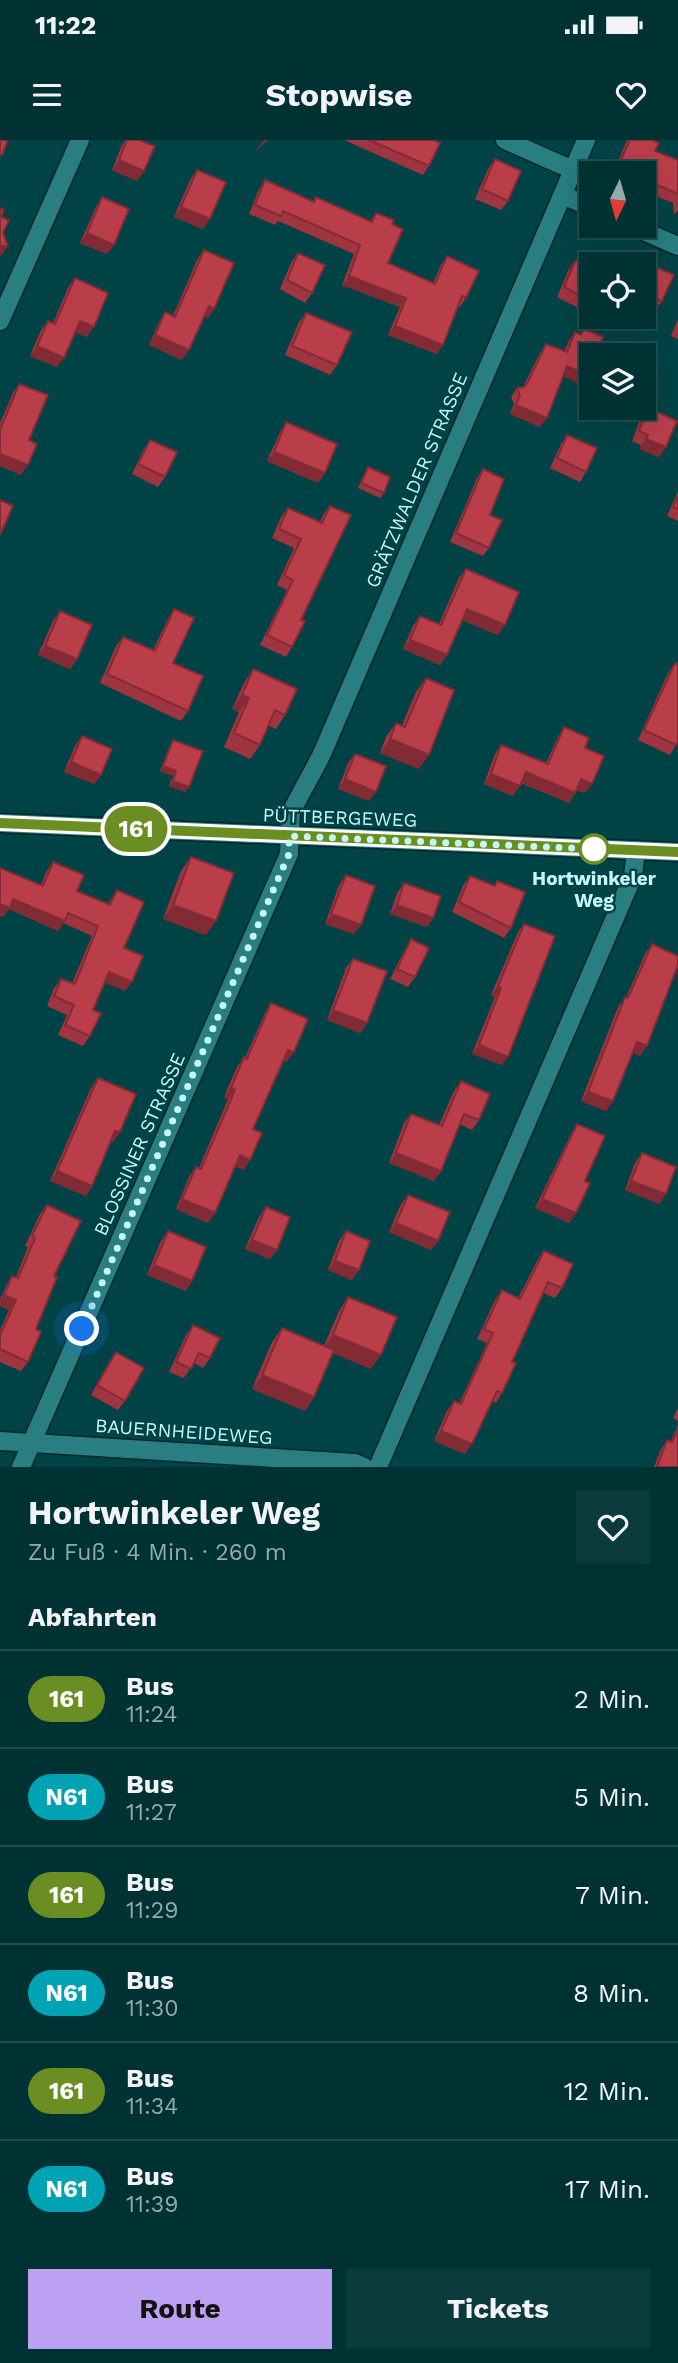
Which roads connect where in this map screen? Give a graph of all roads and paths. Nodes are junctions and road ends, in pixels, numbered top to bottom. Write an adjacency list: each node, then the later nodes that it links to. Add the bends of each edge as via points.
1 (80, 140): 9 (street)
2 (505, 140): 4 (street)
3 (586, 140): 4 (street, GRÄTZWALDER STRASSE)
4 (573, 170): 5 (street, GRÄTZWALDER STRASSE)
5 (562, 195): 6 (street); 11 (street, GRÄTZWALDER STRASSE, via 321,756 291,812)
6 (579, 202)
7 (656, 236): 8 (street)
8 (678, 246)
9 (0, 321)
10 (0, 823): 11 (street, PÜTTBERGEWEG)
11 (289, 836): 12 (street, PÜTTBERGEWEG); 15 (street, BLOSSINER STRASSE, via 289,854)
12 (636, 850): 13 (street, PÜTTBERGEWEG); 18 (street, via 633,876)
13 (678, 852)
14 (0, 1441): 15 (street, BAUERNHEIDEWEG)
15 (32, 1443): 16 (street, BLOSSINER STRASSE); 17 (street, BAUERNHEIDEWEG)
16 (21, 1467)
17 (364, 1467)
18 (378, 1467)

